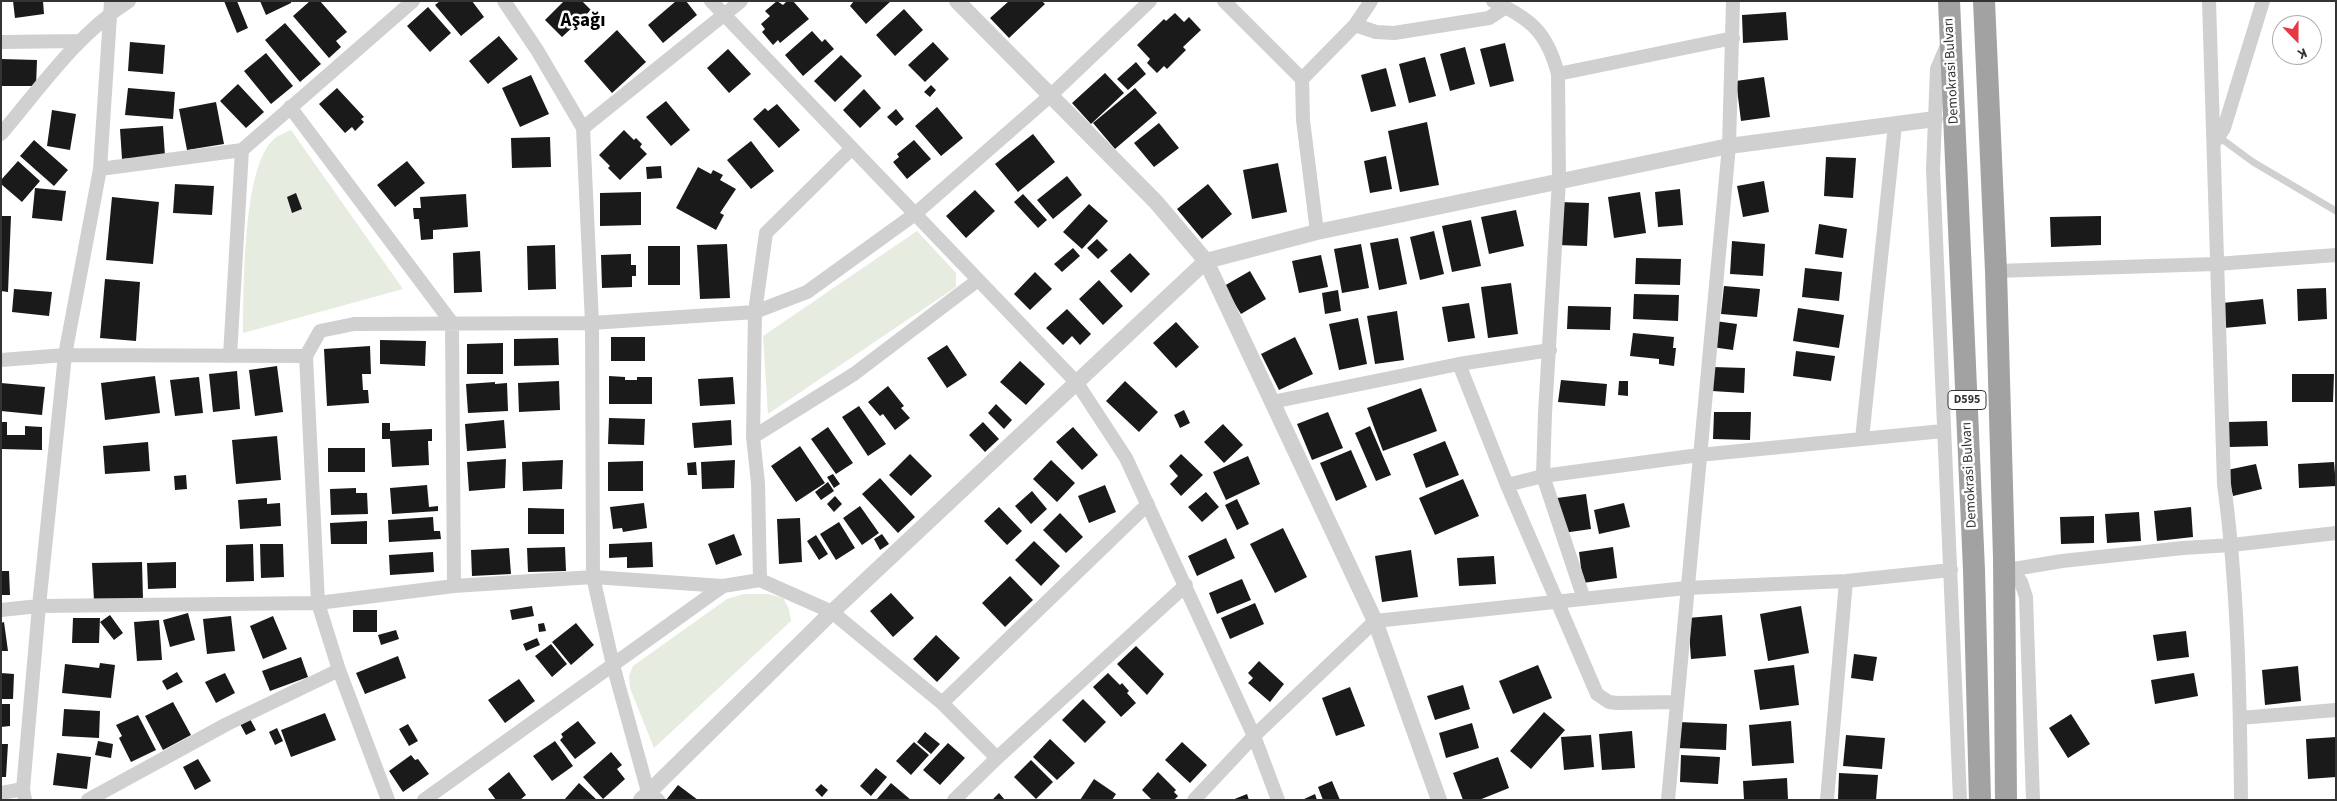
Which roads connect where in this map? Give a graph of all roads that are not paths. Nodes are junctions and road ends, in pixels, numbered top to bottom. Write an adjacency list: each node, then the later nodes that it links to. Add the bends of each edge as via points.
1 (129, 1): 16 (street)
2 (413, 1): 27 (street)
3 (504, 1): 30 (street)
4 (711, 1): 18 (street)
5 (741, 1): 18 (street)
6 (956, 1): 26 (street)
7 (1150, 1): 26 (street)
8 (1224, 1): 25 (street)
9 (1372, 1): 19 (street)
10 (1493, 1): 17 (street)
11 (1733, 1): 20 (street)
12 (1949, 1): 21 (highway, Demokrasi Bulvarı / D595)
13 (1984, 1): 44 (highway, D595)
14 (2209, 1): 32 (street)
15 (2262, 1): 32 (street, via 2224,128)
16 (111, 7): 22 (street); 36 (street)
17 (1506, 7): 19 (street, via 1490,18 1394,34); 24 (street, via 1541,32)
18 (723, 15): 30 (street); 34 (street)
19 (1355, 25): 25 (street)
20 (1733, 38): 24 (street); 33 (street)
21 (1950, 40): 28 (street, via 1937,68); 103 (highway, Demokrasi Bulvarı / D595, via 1974,570)
22 (80, 41): 23 (street); 31 (street)
23 (1, 42)
24 (1558, 74): 37 (street)
25 (1302, 79): 40 (street, via 1303,120)
26 (1051, 95): 39 (street); 42 (street, via 1156,202)
27 (290, 107): 35 (street); 47 (street)
28 (1935, 119): 29 (street); 57 (street, via 1934,188)
29 (1895, 125): 33 (street); 59 (street)
30 (583, 128): 48 (street)
31 (1, 134)
32 (2217, 140): 38 (lane); 43 (street)
33 (1729, 146): 37 (street); 60 (street)
34 (851, 149): 39 (street); 46 (street, via 766,233)
35 (242, 150): 36 (street); 51 (street)
36 (100, 169): 50 (street)
37 (1559, 181): 40 (street); 49 (street)
38 (2336, 211)
39 (915, 214): 45 (street); 46 (street, via 808,292)
40 (1316, 232): 42 (street)
41 (2336, 255): 43 (street)
42 (1206, 261): 55 (street); 56 (street)
43 (2216, 264): 44 (street); 65 (street, via 2224,484)
44 (1996, 271): 66 (highway, D595)
45 (978, 280): 55 (street); 58 (street, via 854,374)
46 (755, 312): 48 (street); 58 (street)
47 (452, 324): 48 (street); 52 (street, via 354,324 320,331); 72 (street)
48 (592, 324): 68 (street)
49 (1550, 350): 54 (street); 61 (street)
50 (65, 355): 51 (street); 53 (street); 78 (street)
51 (230, 356): 52 (street)
52 (306, 356): 77 (street)
53 (1, 360)
54 (1459, 364): 56 (street); 62 (street)
55 (1077, 383): 63 (street, via 1126,458); 80 (street)
56 (1272, 402): 81 (street)
57 (1943, 431): 59 (street); 67 (street)
58 (753, 437): 69 (street, via 758,483)
59 (1862, 439): 60 (street)
60 (1699, 455): 61 (street); 74 (street)
61 (1543, 476): 62 (street); 75 (street)
62 (1507, 485): 76 (street)
63 (1148, 504): 71 (street); 85 (street)
64 (2336, 533): 65 (street)
65 (2232, 545): 66 (street); 87 (street)
66 (2009, 564): 104 (highway, D595); 105 (street, via 2026,597)
67 (1951, 570): 70 (street); 102 (street)
68 (593, 577): 72 (street); 73 (street); 82 (street)
69 (760, 580): 73 (street); 80 (street)
70 (1846, 581): 74 (street); 101 (street)
71 (1186, 585): 88 (street); 89 (street)
72 (454, 586): 77 (street)
73 (723, 586): 82 (street)
74 (1686, 588): 75 (street); 84 (street)
75 (1584, 598): 76 (street)
76 (1557, 601): 81 (street); 84 (street, via 1594,687 1603,699 1617,703)
77 (318, 602): 78 (street); 83 (street)
78 (39, 606): 79 (street); 91 (street)
79 (1, 610)
80 (832, 612): 85 (street); 92 (street)
81 (1375, 620): 88 (street); 99 (street)
82 (613, 665): 92 (street); 95 (street)
83 (339, 670): 93 (street, via 228,724); 94 (street)
84 (1676, 702): 100 (street)
85 (942, 703): 89 (street)
86 (2336, 710): 87 (street)
87 (2240, 718): 106 (street)
88 (1254, 736): 97 (street); 98 (street)
89 (997, 758): 96 (street)
90 (1, 793): 91 (street)
91 (24, 794)
92 (649, 797)
93 (96, 798)
94 (388, 800)
95 (424, 800)
96 (954, 800)
97 (1194, 800)
98 (1278, 800)
99 (1439, 800)
100 (1668, 800)
101 (1827, 800)
102 (1960, 800)
103 (1980, 800)
104 (2006, 800)
105 (2033, 800)
106 (2241, 800)

